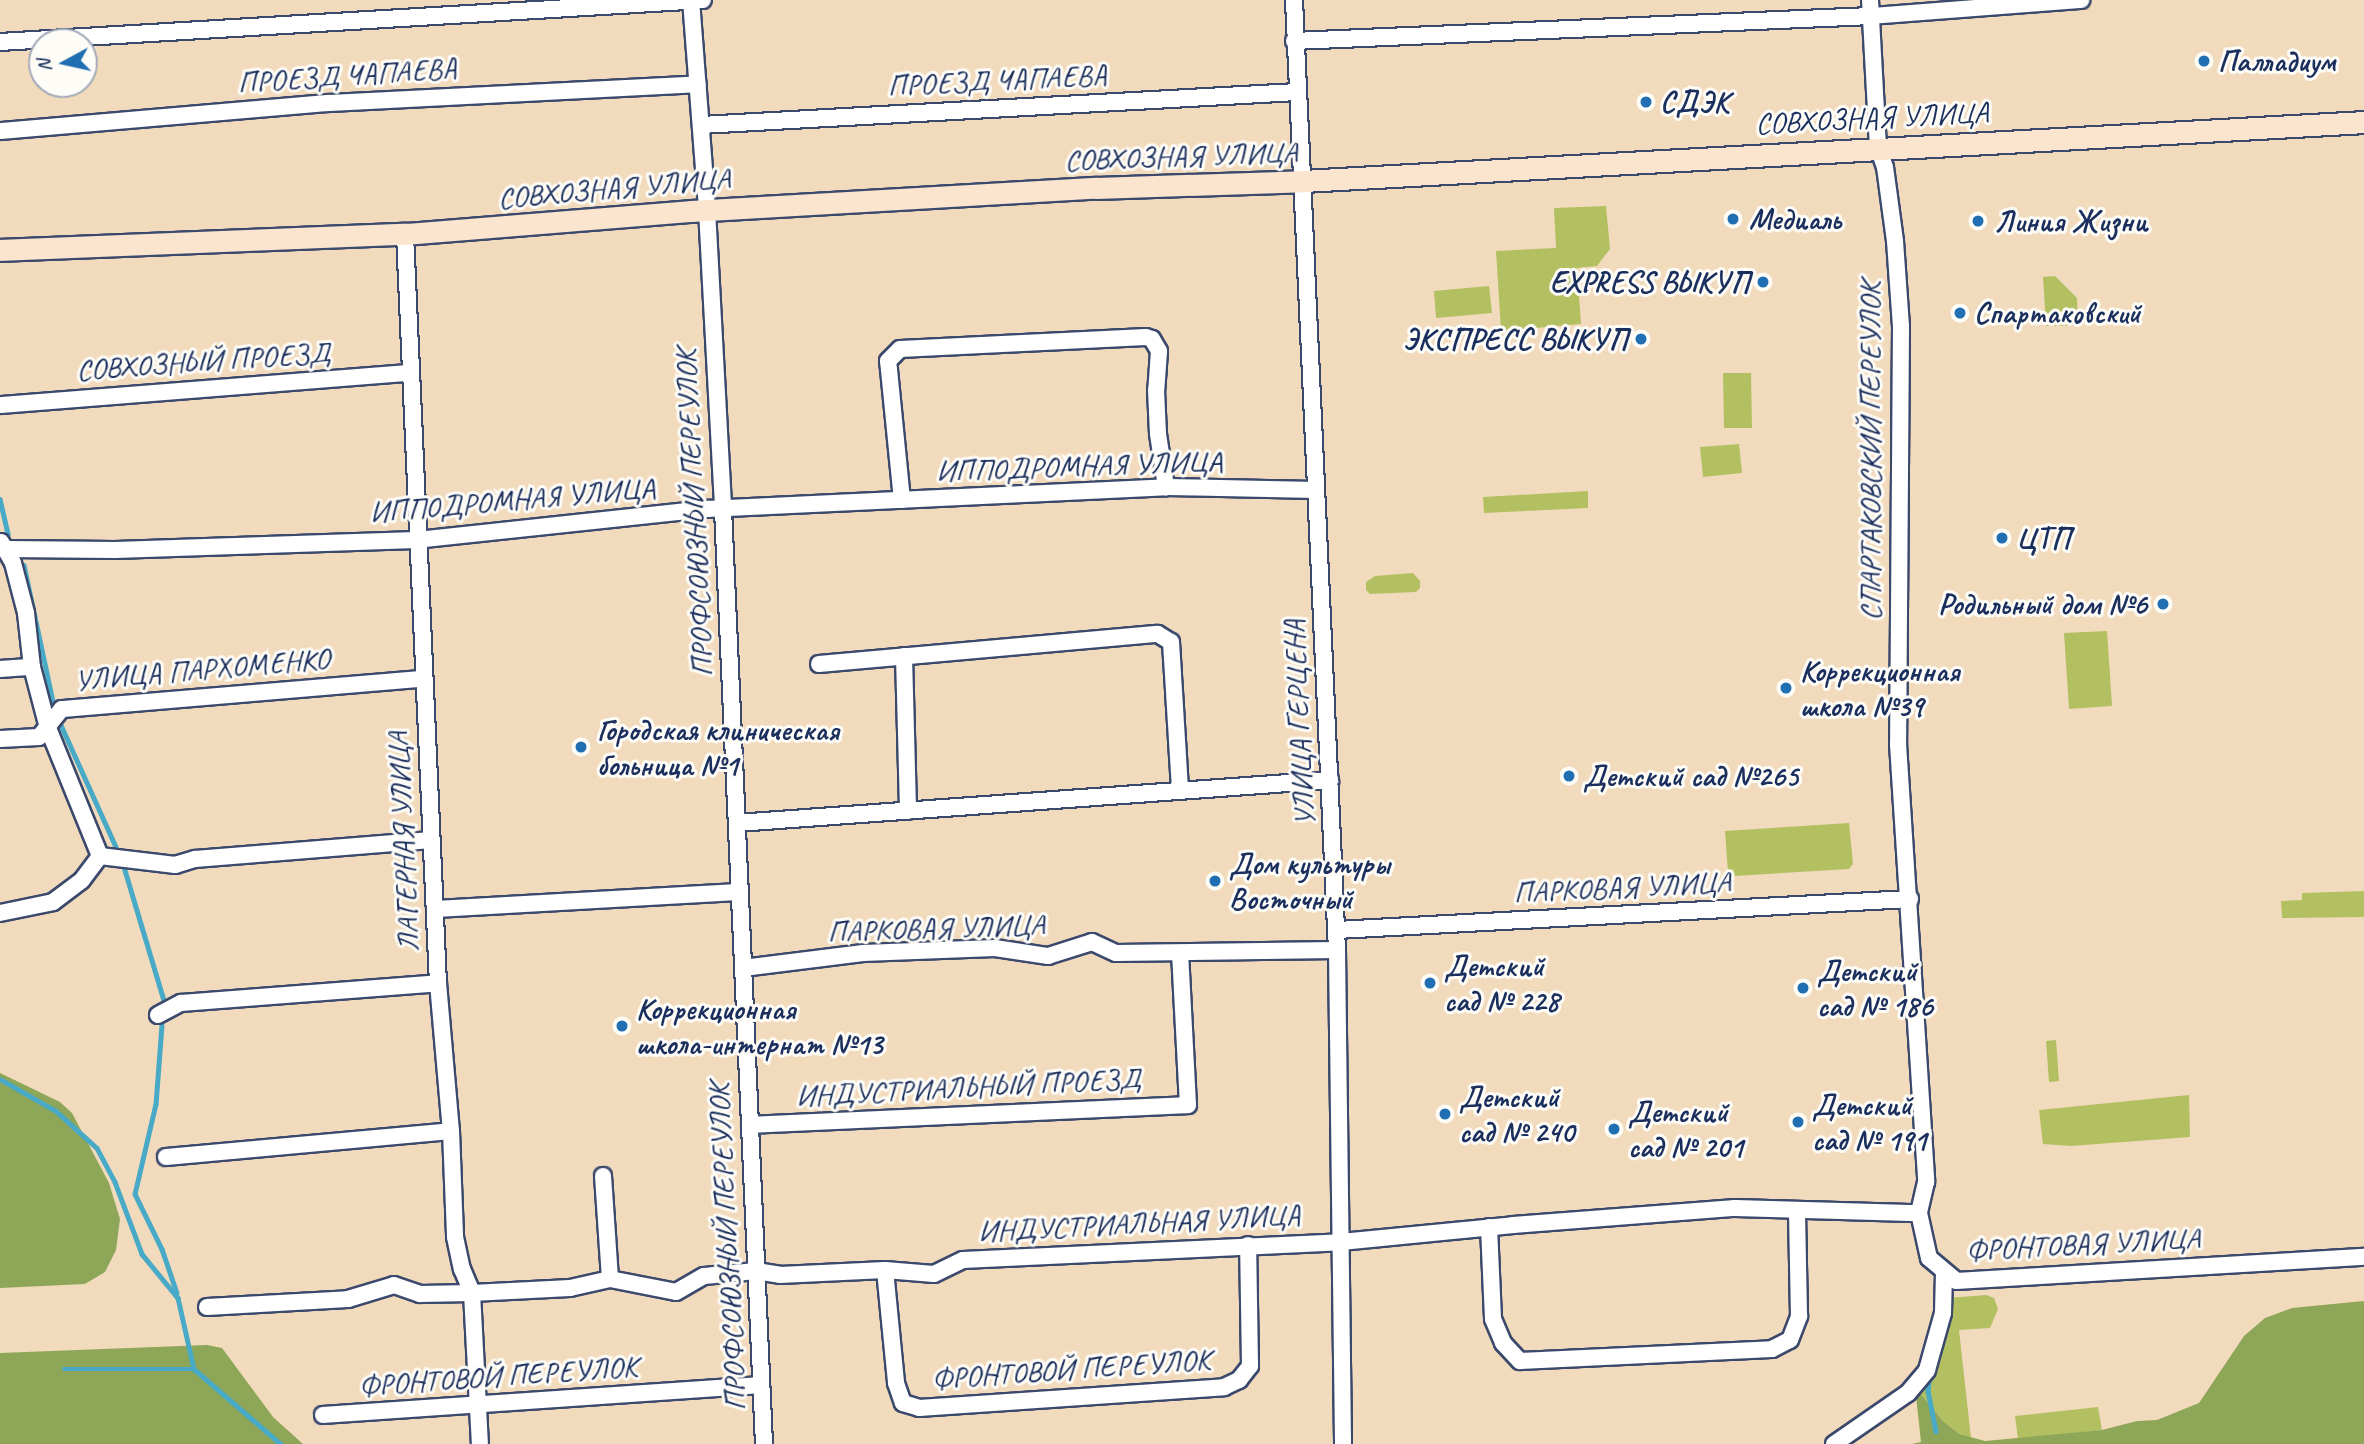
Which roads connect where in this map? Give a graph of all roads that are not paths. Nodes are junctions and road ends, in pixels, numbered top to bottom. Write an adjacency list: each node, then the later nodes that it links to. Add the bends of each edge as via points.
1 (691, 0): 2 (street); 7 (street); 8 (street, ПРОФСОЮЗНЫЙ ПЕРЕУЛОК)
2 (703, 0)
3 (1294, 0): 6 (street, УЛИЦА ГЕРЦЕНА)
4 (2081, 0): 5 (street)
5 (1870, 8): 6 (street); 13 (street, СПАРТАКОВСКИЙ ПЕРЕУЛОК)
6 (1294, 41): 9 (street, УЛИЦА ГЕРЦЕНА)
7 (0, 42)
8 (698, 85): 11 (street, ПРОФСОЮЗНЫЙ ПЕРЕУЛОК); 12 (street, ПРОЕЗД ЧАПАЕВА, via 328,103)
9 (1296, 92): 11 (street, ПРОЕЗД ЧАПАЕВА); 14 (street, УЛИЦА ГЕРЦЕНА)
10 (2364, 122): 13 (street, СОВХОЗНАЯ УЛИЦА)
11 (701, 125): 15 (street, ПРОФСОЮЗНЫЙ ПЕРЕУЛОК)
12 (0, 131)
13 (1878, 147): 14 (street, СОВХОЗНАЯ УЛИЦА); 40 (street, СПАРТАКОВСКИЙ ПЕРЕУЛОК, via 1895,241 1901,326 1898,744)
14 (1303, 181): 15 (street, СОВХОЗНАЯ УЛИЦА); 21 (street, УЛИЦА ГЕРЦЕНА)
15 (707, 210): 16 (street, СОВХОЗНАЯ УЛИЦА); 23 (street, ПРОФСОЮЗНЫЙ ПЕРЕУЛОК)
16 (405, 234): 17 (street, СОВХОЗНАЯ УЛИЦА); 18 (street, ЛАГЕРНАЯ УЛИЦА)
17 (0, 250)
18 (410, 373): 19 (street, СОВХОЗНЫЙ ПРОЕЗД); 24 (street, ЛАГЕРНАЯ УЛИЦА)
19 (0, 405)
20 (1166, 487): 21 (street, ИППОДРОМНАЯ УЛИЦА); 22 (street, ИППОДРОМНАЯ УЛИЦА); 22 (street, via 1158,434 1159,351 1146,337 900,349 888,361 888,370)
21 (1316, 490): 33 (street, УЛИЦА ГЕРЦЕНА)
22 (902, 500): 23 (street, ИППОДРОМНАЯ УЛИЦА)
23 (723, 509): 24 (street, ИППОДРОМНАЯ УЛИЦА); 36 (street, ПРОФСОЮЗНЫЙ ПЕРЕУЛОК)
24 (416, 540): 25 (street, ИППОДРОМНАЯ УЛИЦА, via 115,550); 30 (street, ЛАГЕРНАЯ УЛИЦА)
25 (3, 545): 28 (street, via 13,563 26,613)
26 (904, 656): 27 (street); 34 (street, via 1158,634 1171,642); 35 (street)
27 (819, 664)
28 (32, 667): 29 (street); 31 (street)
29 (0, 669)
30 (422, 679): 31 (street, УЛИЦА ПАРХОМЕНКО, via 62,709); 37 (street, ЛАГЕРНАЯ УЛИЦА)
31 (48, 728): 32 (street, УЛИЦА ПАРХОМЕНКО, via 39,737); 38 (street)
32 (0, 739)
33 (1330, 780): 34 (street); 43 (street, УЛИЦА ГЕРЦЕНА)
34 (1180, 791): 35 (street)
35 (908, 810): 36 (street)
36 (737, 823): 39 (street, ПРОФСОЮЗНЫЙ ПЕРЕУЛОК)
37 (431, 840): 38 (street, via 195,859 175,865); 41 (street, ЛАГЕРНАЯ УЛИЦА)
38 (100, 856): 42 (street, via 82,880 53,902)
39 (739, 892): 41 (street); 46 (street, ПРОФСОЮЗНЫЙ ПЕРЕУЛОК)
40 (1910, 899): 43 (street, ПАРКОВАЯ УЛИЦА); 54 (street, СПАРТАКОВСКИЙ ПЕРЕУЛОК, via 1926,1182)
41 (435, 908): 47 (street, ЛАГЕРНАЯ УЛИЦА)
42 (0, 913)
43 (1337, 930): 44 (street, УЛИЦА ГЕРЦЕНА)
44 (1338, 950): 45 (street, ПАРКОВАЯ УЛИЦА); 56 (street, УЛИЦА ГЕРЦЕНА)
45 (1180, 953): 46 (street, ПАРКОВАЯ УЛИЦА, via 1116,953 1092,942 1048,956 995,948 863,953); 49 (street, ИНДУСТРИАЛЬНЫЙ ПРОЕЗД, via 1188,1105)
46 (743, 968): 49 (street, ПРОФСОЮЗНЫЙ ПЕРЕУЛОК)
47 (438, 983): 48 (street, via 181,1003); 50 (street, ЛАГЕРНАЯ УЛИЦА)
48 (158, 1015)
49 (750, 1125): 60 (street, ПРОФСОЮЗНЫЙ ПЕРЕУЛОК)
50 (451, 1130): 51 (street); 63 (street, ЛАГЕРНАЯ УЛИЦА, via 455,1237)
51 (166, 1157)
52 (603, 1176): 62 (street)
53 (1797, 1211): 54 (street, ИНДУСТРИАЛЬНАЯ УЛИЦА); 55 (street, ИНДУСТРИАЛЬНАЯ УЛИЦА, via 1735,1208); 55 (street, via 1799,1316 1790,1340 1772,1349 1520,1361 1503,1343 1493,1319)
54 (1919, 1213): 61 (street, СПАРТАКОВСКИЙ ПЕРЕУЛОК, via 1929,1258)
55 (1489, 1227): 56 (street, ИНДУСТРИАЛЬНАЯ УЛИЦА)
56 (1341, 1242): 57 (street, ИНДУСТРИАЛЬНАЯ УЛИЦА); 68 (street, УЛИЦА ГЕРЦЕНА)
57 (1248, 1245): 59 (street, ИНДУСТРИАЛЬНАЯ УЛИЦА, via 963,1260 934,1274); 59 (street, ФРОНТОВОЙ ПЕРЕУЛОК, via 1250,1366 1239,1380 1210,1388 919,1408 903,1403 896,1383)
58 (2364, 1257): 61 (street, ФРОНТОВАЯ УЛИЦА, via 1956,1281)
59 (886, 1270): 60 (street, ИНДУСТРИАЛЬНАЯ УЛИЦА, via 780,1275)
60 (756, 1271): 62 (street, ИНДУСТРИАЛЬНАЯ УЛИЦА, via 704,1276 676,1292); 65 (street, ПРОФСОЮЗНЫЙ ПЕРЕУЛОК)
61 (1944, 1272): 72 (street, ФРОНТОВАЯ УЛИЦА, via 1943,1313 1927,1370 1908,1393)
62 (610, 1279): 63 (street, ИНДУСТРИАЛЬНАЯ УЛИЦА, via 569,1288)
63 (472, 1293): 64 (street, ИНДУСТРИАЛЬНАЯ УЛИЦА, via 420,1294 394,1285 348,1299); 66 (street, ЛАГЕРНАЯ УЛИЦА)
64 (207, 1307)
65 (761, 1385): 66 (street, ФРОНТОВОЙ ПЕРЕУЛОК); 70 (street, ПРОФСОЮЗНЫЙ ПЕРЕУЛОК)
66 (478, 1407): 67 (street, ФРОНТОВОЙ ПЕРЕУЛОК); 69 (street, ЛАГЕРНАЯ УЛИЦА)
67 (323, 1415)
68 (1343, 1436): 71 (street)
69 (480, 1444)
70 (764, 1444)
71 (1350, 1444)
72 (1834, 1444)

